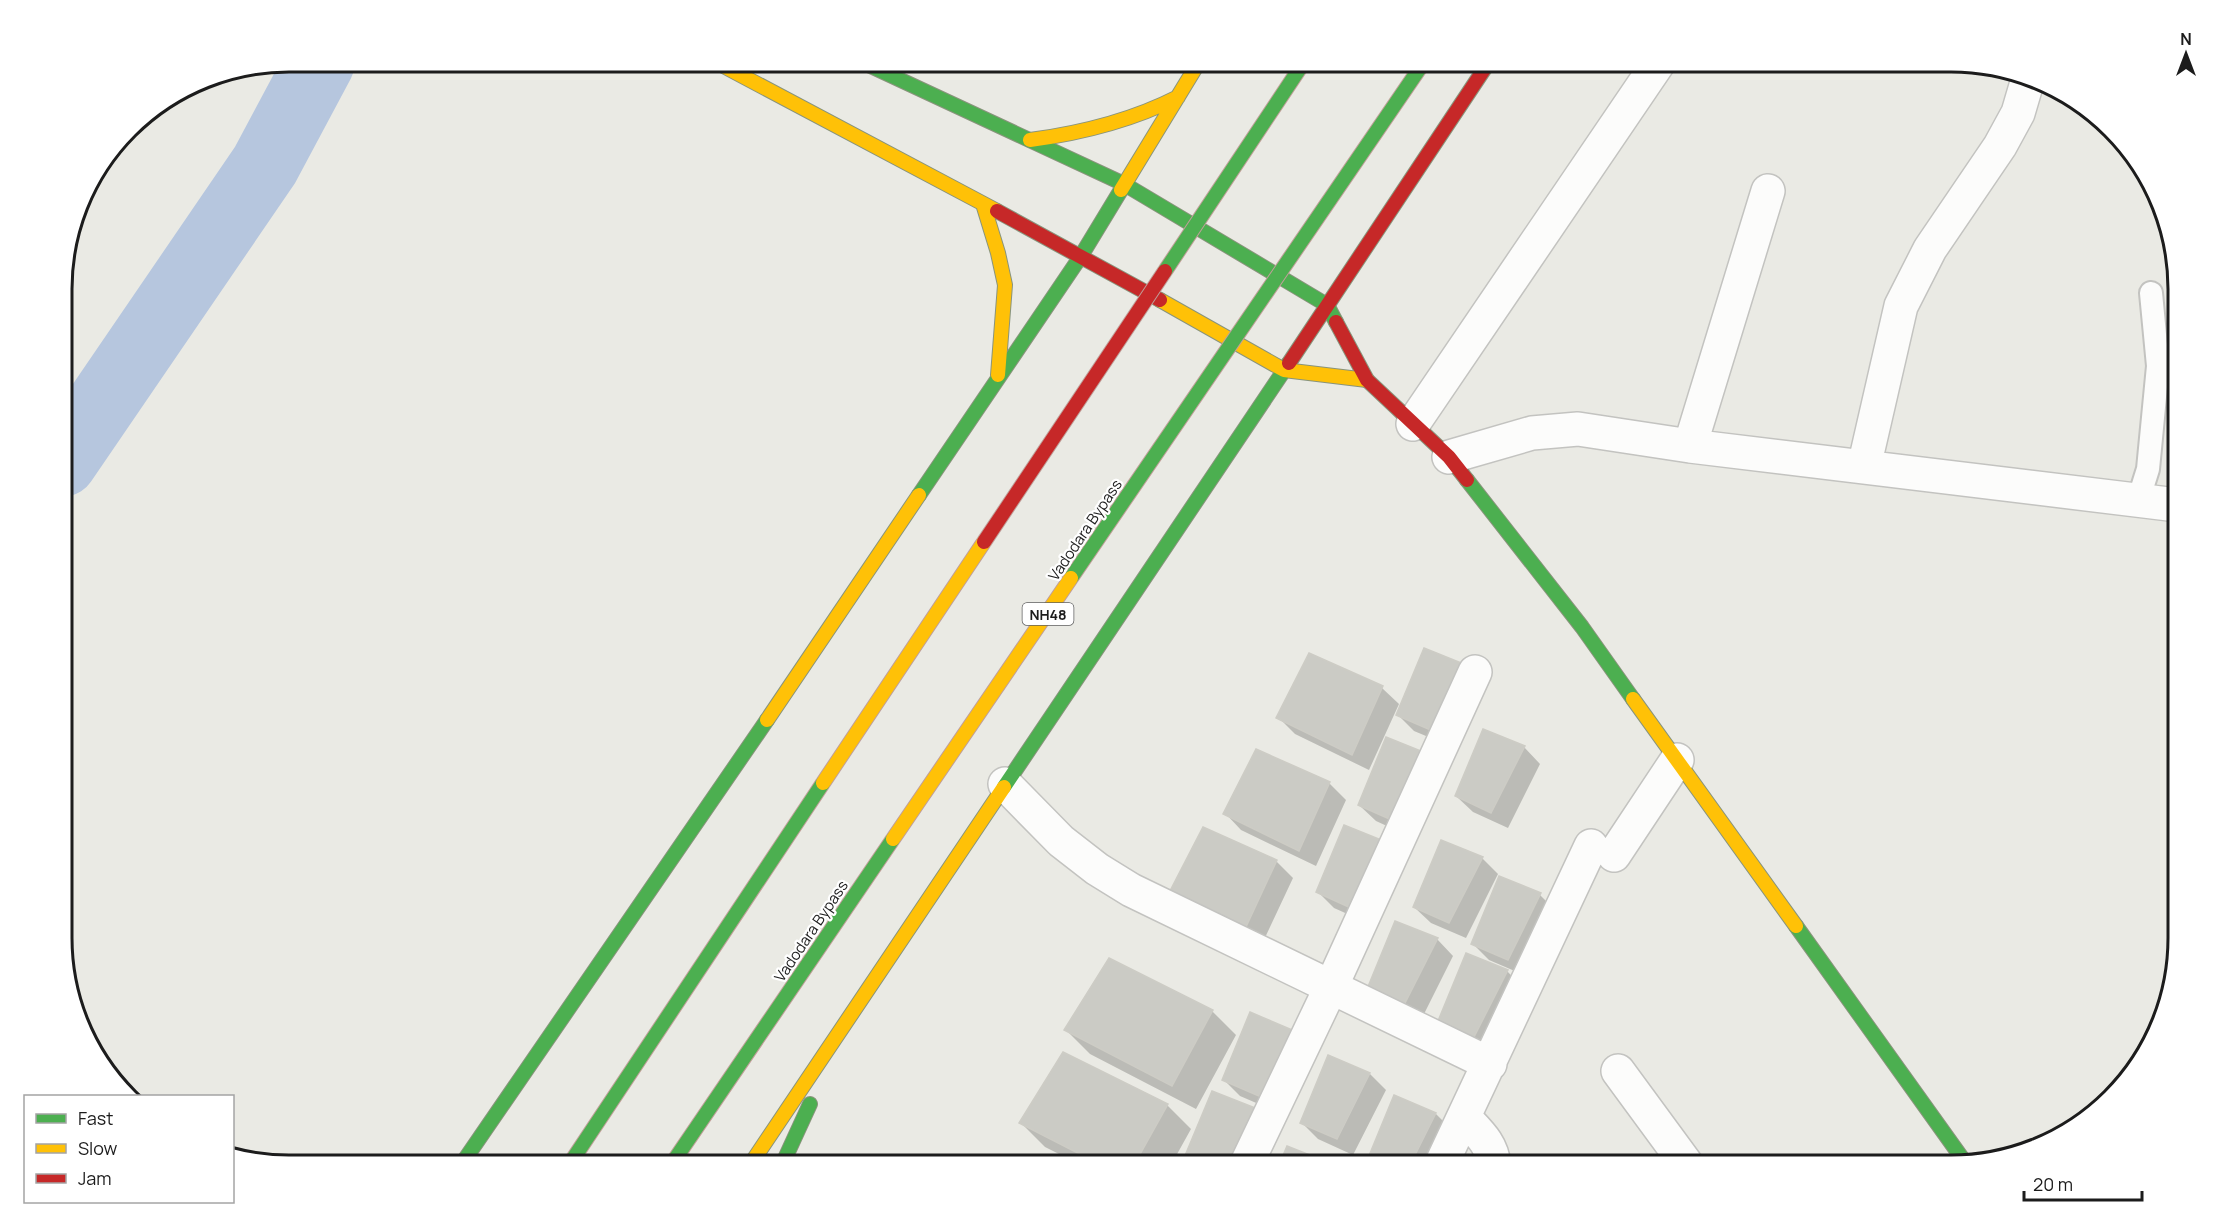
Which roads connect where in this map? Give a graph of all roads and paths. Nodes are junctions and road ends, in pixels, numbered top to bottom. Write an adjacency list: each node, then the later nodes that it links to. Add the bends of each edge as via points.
1 (735, 72): 13 (main road)
2 (884, 72): 10 (main road)
3 (1193, 72): 9 (main road)
4 (1297, 72): 35 (main road, bridge)
5 (1417, 72): 36 (main road, Vadodara Bypass / NH48, bridge)
6 (1482, 72): 16 (main road)
7 (1652, 72): 20 (street)
8 (2026, 85): 23 (street, via 2018,113 2000,146 1930,249 1901,306)
9 (1178, 97): 10 (main road, via 1139,116 1073,135); 11 (main road)
10 (1030, 140): 11 (main road)
11 (1124, 184): 14 (main road); 16 (main road)
12 (1768, 191): 21 (street)
13 (983, 204): 14 (main road); 18 (main road, via 1005,285)
14 (1080, 256): 17 (main road); 18 (main road)
15 (2151, 293): 24 (lane, via 2158,366 2148,469)
16 (1327, 305): 17 (main road); 19 (main road)
17 (1284, 370): 19 (main road); 28 (main road)
18 (998, 377): 34 (main road)
19 (1367, 380): 20 (main road)
20 (1413, 424): 22 (main road)
21 (1690, 446): 22 (street, via 1578,429 1532,433); 23 (street)
22 (1449, 458): 27 (main road, via 1582,627)
23 (1864, 467): 24 (street)
24 (2138, 501): 25 (street)
25 (2168, 504)
26 (1475, 672): 29 (street)
27 (1677, 760): 31 (street, via 1603,850); 43 (main road)
28 (1005, 784): 29 (street, via 1061,841 1097,869 1131,890); 30 (main road)
29 (1331, 987): 31 (street); 39 (street)
30 (852, 1013): 37 (main road); 38 (main road)
31 (1490, 1064): 33 (street)
32 (1618, 1071): 42 (street)
33 (1465, 1118): 40 (street); 41 (street, via 1488,1144)
34 (468, 1155)
35 (576, 1155)
36 (678, 1155)
37 (757, 1155)
38 (787, 1155)
39 (1251, 1155)
40 (1446, 1155)
41 (1491, 1155)
42 (1680, 1155)
43 (1960, 1155)

